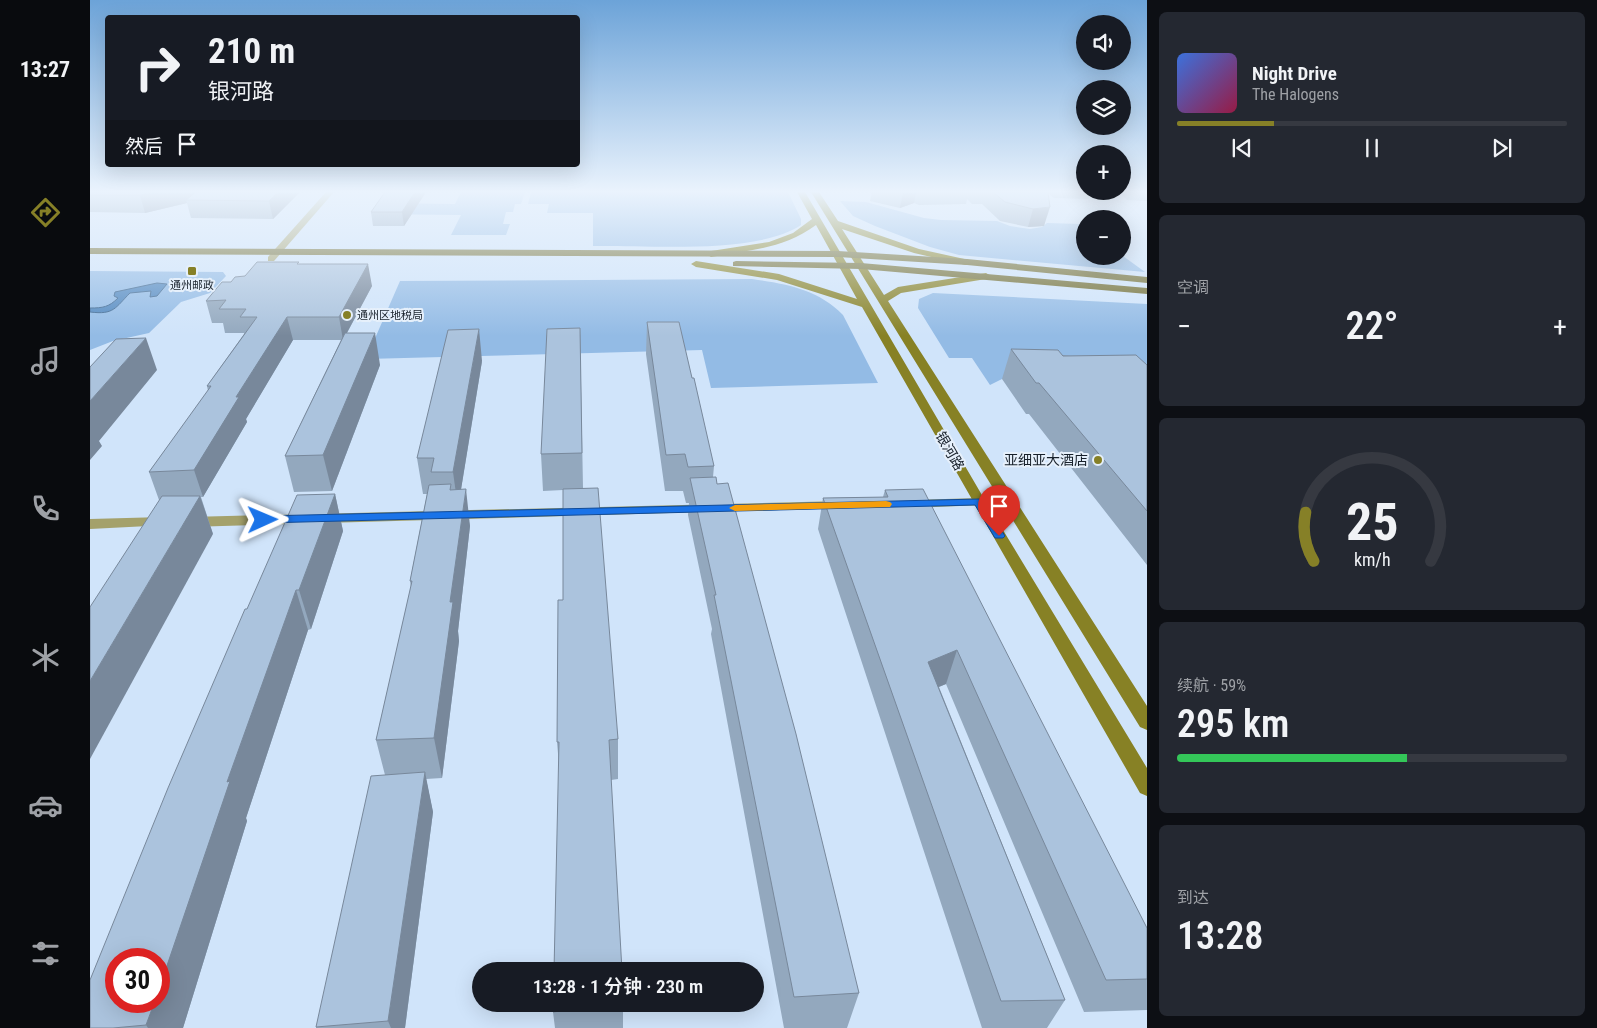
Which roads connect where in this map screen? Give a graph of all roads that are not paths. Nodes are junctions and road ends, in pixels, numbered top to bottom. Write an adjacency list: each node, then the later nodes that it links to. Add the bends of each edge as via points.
1 (289, 240): 8 (street)
2 (782, 240): 7 (main road)
3 (833, 240): 10 (main road, 银河路)
4 (841, 240): 10 (main road, 银河路)
5 (884, 240): 11 (main road)
6 (90, 251): 8 (main road)
7 (709, 254): 8 (main road); 10 (main road)
8 (275, 256): 9 (main road); 12 (main road)
9 (90, 258)
10 (849, 260): 11 (main road); 12 (main road); 13 (main road); 16 (main road, 银河路); 17 (main road, 银河路)
11 (967, 262): 14 (main road)
12 (696, 264): 17 (main road, via 779,277)
13 (986, 276): 15 (main road); 16 (main road, via 898,290)
14 (1147, 280)
15 (1147, 290)
16 (883, 300): 22 (main road, 银河路)
17 (868, 306): 18 (main road, 银河路)
18 (979, 502): 19 (street); 23 (main road, 银河路)
19 (900, 504)
20 (860, 505): 21 (street)
21 (90, 524)
22 (1147, 722)
23 (1147, 787)

